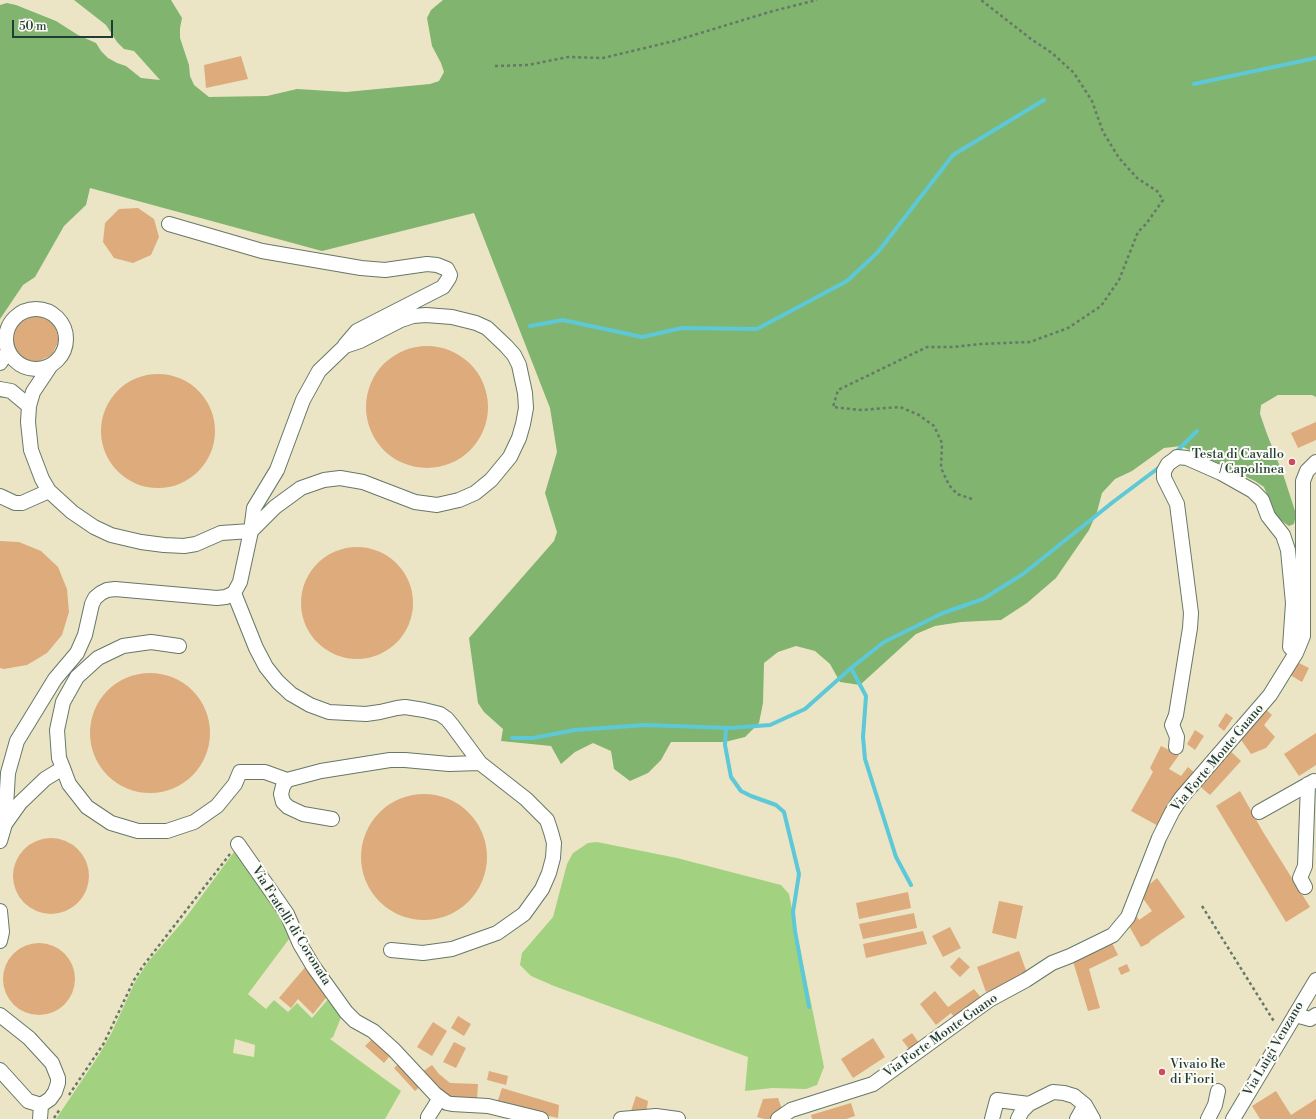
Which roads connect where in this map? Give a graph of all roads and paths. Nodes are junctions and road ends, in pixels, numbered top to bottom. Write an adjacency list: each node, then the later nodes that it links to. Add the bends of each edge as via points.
1 (817, 0): 3 (path, via 674,41 603,58 568,57 528,65)
2 (981, 0): 14 (path, via 1052,53 1074,73 1092,101 1103,132 1119,158 1137,178 1157,191 1163,200 1138,232 1119,280 1101,306 1068,328 1030,342 927,347 838,390 833,407 860,410 900,407 919,415 934,426 942,443 941,468 949,485 957,494)
3 (495, 66)
4 (169, 224): 5 (street, via 262,251 361,268 385,270 427,264 447,269 450,275 443,287 357,331)
5 (345, 346): 15 (street, via 319,371 303,400 278,470 254,508); 15 (street, via 413,316 452,317 476,322 487,328 514,355 525,393 526,408 519,438 510,457 491,480 475,492 459,500 437,505 415,502 364,482 340,478 324,480 301,488 275,507)
6 (8, 351): 7 (street); 8 (street, via 14,359 31,369); 8 (street, via 6,331 18,314 27,310 46,310 55,315 61,323 66,341 64,351)
7 (0, 363)
8 (51, 365): 10 (street, via 33,392)
9 (0, 389): 10 (street, via 11,391)
10 (29, 406): 12 (street, via 31,450)
11 (1316, 462): 17 (street, Via Forte Monte Guano, via 1307,471 1303,481)
12 (49, 491): 13 (street, via 15,504); 15 (street, via 72,512 94,527 111,535 142,542 184,546 196,544 221,533)
13 (0, 496)
14 (972, 499)
15 (251, 531): 16 (street, via 240,582)
16 (234, 593): 21 (street, via 266,667 291,694 310,705 330,712 366,714 405,707 433,712 447,719); 27 (street, via 216,598 115,588 95,598 85,635 77,653 55,679 17,742 8,773)
17 (1310, 604): 19 (street, Via Forte Monte Guano, via 1303,636)
18 (180, 646): 22 (street, via 151,642 123,646 98,658 77,678 63,702 57,730 59,758)
19 (1296, 653): 20 (street, via 1290,647 1293,603 1284,535 1268,516 1262,500 1253,491 1187,458 1175,458 1164,471 1164,478 1177,504 1191,613 1176,715 1172,725 1177,738); 54 (street, Via Forte Monte Guano, via 1270,695 1181,798 1159,838 1128,917 1113,935 1052,963 989,1000 873,1084 791,1110)
20 (1176, 747)
21 (480, 763): 23 (street, via 449,764 390,760 321,771); 34 (street, via 526,799 547,820 554,843 553,858 542,889 524,914 497,933 436,952)
22 (63, 768): 23 (street, via 70,784 87,807 111,823 138,831 167,831 194,822 217,806 235,784 240,772 265,772); 27 (street, via 45,779 28,795)
23 (287, 780): 26 (street, via 281,794 288,808 303,814)
24 (1312, 782): 25 (street); 30 (street, via 1305,866 1300,878)
25 (1259, 812)
26 (332, 819)
27 (5, 824): 28 (street)
28 (0, 841)
29 (238, 844): 42 (street, Via Fratelli di Coronata, via 287,914 313,966 346,1012 394,1050); 43 (path, via 143,966 104,1043)
30 (1305, 887)
31 (1202, 906): 39 (path)
32 (0, 911): 33 (street)
33 (0, 941)
34 (391, 950)
35 (1316, 980): 37 (street, Via Luigi Venzano)
36 (0, 1015): 46 (street, via 39,1048 57,1073 56,1092)
37 (1295, 1015): 38 (street, via 1310,1018); 39 (street, Via Luigi Venzano)
38 (1316, 1015)
39 (1283, 1035): 60 (street, Via Luigi Venzano)
40 (0, 1070): 46 (street, via 28,1101)
41 (1218, 1091): 59 (street)
42 (440, 1098): 50 (street); 51 (street, Via Fratelli di Coronata, via 447,1103 488,1106)
43 (66, 1100)
44 (1029, 1104): 45 (street, via 1053,1092 1074,1096); 55 (street, via 997,1100); 56 (street)
45 (1085, 1104): 57 (street); 58 (street)
46 (41, 1105): 48 (street)
47 (62, 1106): 49 (path)
48 (40, 1119)
49 (53, 1119)
50 (428, 1119)
51 (541, 1119)
52 (622, 1119): 53 (street, via 656,1116)
53 (678, 1119)
54 (778, 1119)
55 (992, 1119)
56 (1018, 1119)
57 (1077, 1119)
58 (1093, 1119)
59 (1208, 1119)
60 (1233, 1119)

